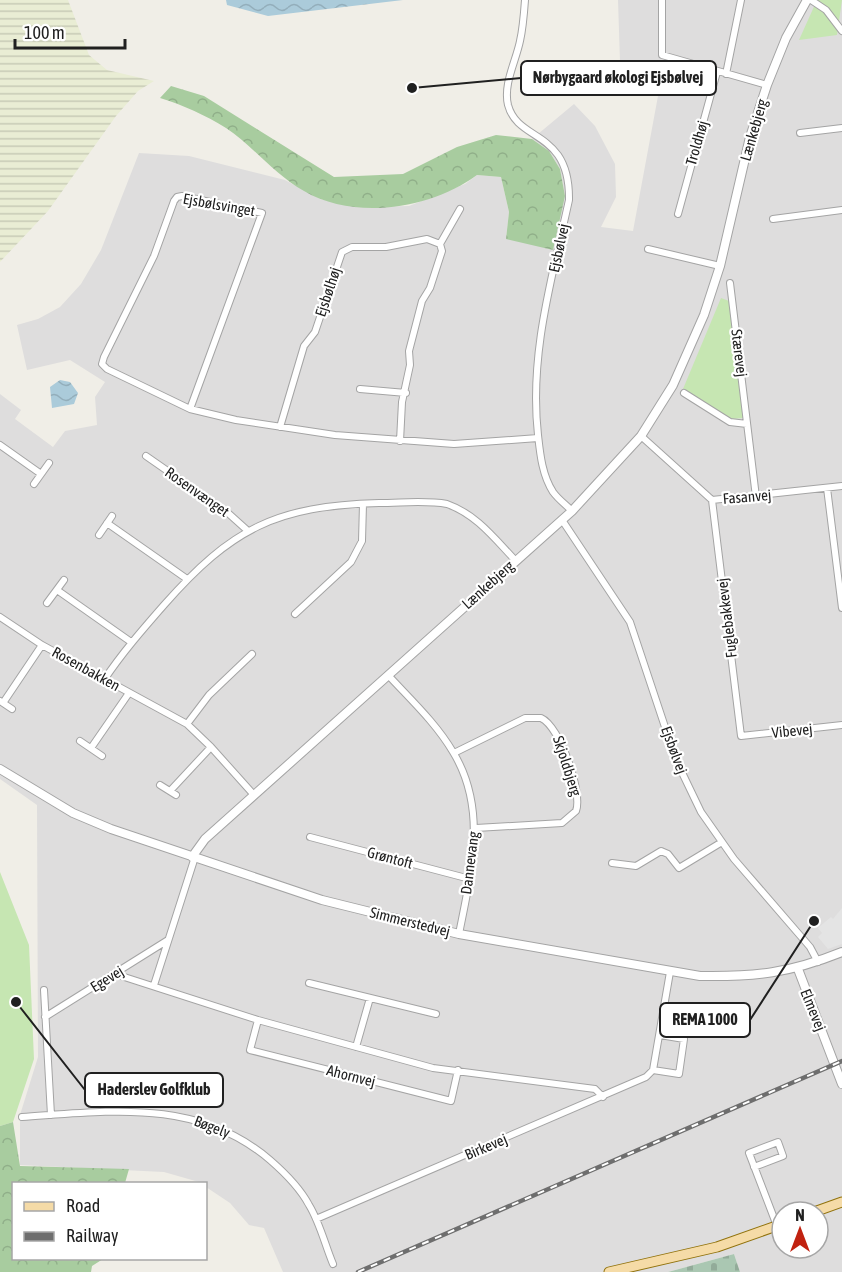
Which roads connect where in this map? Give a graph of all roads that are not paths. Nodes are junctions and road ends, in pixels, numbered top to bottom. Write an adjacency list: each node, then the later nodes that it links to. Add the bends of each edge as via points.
1 (525, 0): 26 (street, Ejsbølvej, via 520,42 508,83 508,108 518,122 557,153 569,184 569,200 539,340 535,386)
2 (662, 0): 6 (street, via 662,55)
3 (741, 0): 7 (street)
4 (809, 0): 5 (street, via 826,10); 8 (street, Lænkebjerg, via 786,38)
5 (842, 31)
6 (717, 72): 7 (street); 13 (street, Troldhøj)
7 (726, 74): 8 (street)
8 (767, 85): 17 (street, Lænkebjerg, via 750,136)
9 (842, 128): 10 (street)
10 (800, 133)
11 (460, 209): 15 (street)
12 (842, 210): 14 (street)
13 (678, 214)
14 (773, 219)
15 (440, 244): 20 (street, via 442,251 422,301 409,351); 24 (street, Ejsbølhøj, via 426,239 352,247 342,252 315,332 304,345)
16 (648, 249): 17 (street)
17 (720, 266): 25 (street, Lænkebjerg, via 704,315 673,385)
18 (730, 283): 23 (street, Stærevej)
19 (360, 388): 20 (street)
20 (406, 393): 27 (street)
21 (684, 393): 23 (street, via 730,422)
22 (190, 409): 22 (street, Ejsbølsvinget, via 262,213 182,196 174,201 154,256 102,364); 24 (street, Ejsbølsvinget)
23 (747, 424): 35 (street, Stærevej)
24 (280, 427): 27 (street, Ejsbølsvinget)
25 (641, 436): 36 (street, Fasanvej); 38 (street, Lænkebjerg)
26 (538, 438): 27 (street, Ejsbølsvinget, via 454,444); 38 (street, Ejsbølvej, via 545,475 553,492)
27 (400, 441)
28 (0, 445): 31 (street)
29 (146, 456): 42 (street, Rosenvænget)
30 (49, 463): 31 (street)
31 (41, 474): 32 (street)
32 (34, 484)
33 (842, 486): 34 (street, Fasanvej)
34 (827, 488): 35 (street, Fasanvej); 49 (street)
35 (756, 497): 36 (street, Fasanvej)
36 (712, 500): 62 (street, Fuglebakkevej)
37 (363, 504): 42 (street, Rosenvænget, via 298,512); 44 (street, Rosenvænget, via 435,502 461,508); 50 (street, via 362,541 351,562)
38 (572, 511): 40 (street, Lænkebjerg)
39 (112, 516): 41 (street)
40 (562, 520): 44 (street, Lænkebjerg); 73 (street, Ejsbølvej, via 630,622 676,760 701,812)
41 (107, 523): 43 (street); 45 (street)
42 (248, 531): 45 (street, Rosenvænget, via 217,551)
43 (99, 535)
44 (515, 560): 55 (street, Lænkebjerg)
45 (187, 579): 52 (street, Rosenvænget)
46 (64, 580): 47 (street)
47 (57, 590): 48 (street); 52 (street)
48 (47, 603)
49 (842, 608)
50 (295, 614)
51 (0, 617): 53 (street, Rosenbakken)
52 (131, 642): 56 (street, Rosenvænget)
53 (42, 645): 56 (street, Rosenbakken); 58 (street, Rosenbakken)
54 (252, 654): 60 (street, via 209,695)
55 (388, 675): 66 (street, Dannevang); 70 (street, Lænkebjerg)
56 (104, 680): 57 (street, Rosenbakken)
57 (129, 693): 60 (street, Rosenbakken); 65 (street, Rosenbakken)
58 (2, 701): 59 (street, Rosenbakken)
59 (12, 709)
60 (187, 724): 64 (street, Rosenbakken)
61 (842, 726): 62 (street, Vibevej)
62 (741, 736)
63 (80, 741): 65 (street)
64 (211, 747): 69 (street, via 173,793); 70 (street, Rosenbakken)
65 (91, 748): 67 (street)
66 (454, 753): 71 (street, Dannevang, via 471,796); 71 (street, Skjoldbjerg, via 525,718 542,718 555,729 578,792 576,811 562,823)
67 (102, 756)
68 (0, 769): 74 (street, Simmerstedvej, via 73,813)
69 (160, 785)
70 (254, 795): 74 (street, Lænkebjerg, via 205,839)
71 (476, 828): 76 (street, Dannevang)
72 (310, 837): 76 (street, Grøntoft)
73 (722, 842): 75 (street, via 679,868 662,851 636,866); 80 (street, Ejsbølvej, via 810,947)
74 (193, 857): 77 (street, Simmerstedvej, via 322,900); 78 (street)
75 (612, 862)
76 (470, 879): 77 (street, Dannevang)
77 (459, 934): 82 (street, Simmerstedvej)
78 (168, 940): 83 (street, Egevej); 85 (street)
79 (842, 952): 80 (street, Simmerstedvej)
80 (818, 962): 81 (street, Simmerstedvej)
81 (798, 969): 82 (street, Simmerstedvej, via 733,976); 95 (street, Elmevej)
82 (670, 972): 91 (street)
83 (115, 974): 85 (street, Ahornvej); 89 (street, Egevej)
84 (309, 983): 87 (street)
85 (154, 985): 90 (street, Ahornvej)
86 (44, 990): 89 (street)
87 (370, 998): 88 (street); 92 (street, Ahornvej)
88 (436, 1014)
89 (45, 1017): 98 (street)
90 (258, 1020): 92 (street, Ahornvej); 93 (street, Ahornvej, via 250,1050 451,1101)
91 (660, 1035): 94 (street); 94 (street, via 684,1039 678,1074)
92 (356, 1047): 93 (street, Ahornvej, via 433,1068)
93 (459, 1070): 97 (street, Ahornvej, via 595,1089)
94 (653, 1070): 97 (street, Birkevej)
95 (840, 1073): 96 (street, Elmevej)
96 (842, 1084)
97 (603, 1097): 102 (street, Birkevej)
98 (51, 1115): 99 (street, Bøgely); 102 (street, Bøgely, via 148,1111 198,1120 226,1130 254,1146 285,1173)
99 (22, 1117)
100 (754, 1167): 100 (street, via 749,1154 778,1142 783,1156); 101 (street)
101 (770, 1203)
102 (316, 1219): 104 (street, Bøgely)
103 (770, 1228): 105 (main road, via 696,1253)
104 (333, 1264)
105 (609, 1272)

